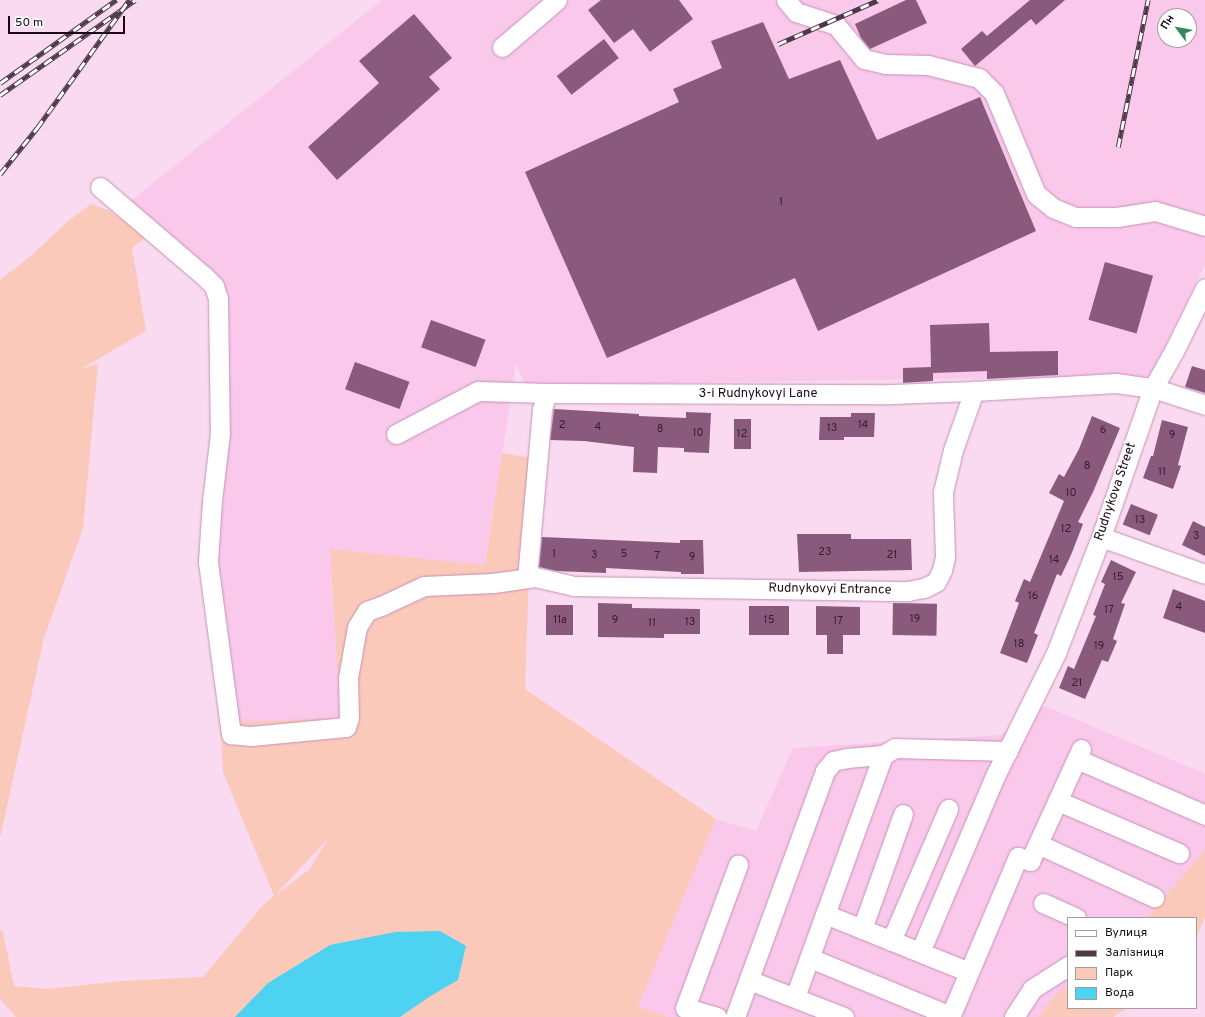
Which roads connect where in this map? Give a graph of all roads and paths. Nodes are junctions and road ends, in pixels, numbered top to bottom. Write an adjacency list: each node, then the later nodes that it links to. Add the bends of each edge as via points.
1 (557, 0): 3 (street)
2 (786, 0): 5 (street, via 796,12 836,25 864,59 885,64 928,65 979,78 994,93 1036,194 1053,208 1075,217 1117,216 1155,211)
3 (502, 46)
4 (100, 187): 14 (street, Rudnykovyi Entrance, via 204,276 214,286 218,298 220,433 208,562 231,734 250,736 346,727 349,718 348,684 351,654 357,626 367,610 424,586 493,583)
5 (1205, 226)
6 (1205, 288): 7 (street, Rudnykova Street)
7 (1153, 388): 8 (street, 3-i Rudnykovyi Lane, via 1116,383); 10 (street, 3-i Rudnykovyi Lane); 12 (street, Rudnykova Street)
8 (974, 391): 9 (street, 3-i Rudnykovyi Lane, via 892,394); 14 (street, Rudnykovyi Entrance, via 953,450 943,492 945,557 942,570 936,582 924,588 908,591 573,586)
9 (547, 393): 11 (street, 3-i Rudnykovyi Lane, via 478,391); 14 (street, via 542,409)
10 (1205, 405)
11 (396, 434)
12 (1101, 537): 13 (street); 15 (street, Rudnykova Street, via 1056,653)
13 (1205, 574)
14 (526, 578)
15 (1008, 751): 16 (street, via 895,748); 30 (street, Rudnykova Street)
16 (883, 755): 26 (street); 34 (street, via 833,761 825,771)
17 (1058, 802): 20 (street, via 1079,754); 21 (street); 22 (street)
18 (948, 809): 29 (street)
19 (903, 814): 28 (street)
20 (1205, 815)
21 (1038, 844): 24 (street); 33 (street, via 1030,860 1018,857)
22 (1179, 853)
23 (738, 865): 37 (street, via 685,1008)
24 (1154, 897)
25 (1042, 903): 27 (street)
26 (824, 914): 28 (street); 31 (street)
27 (1074, 917)
28 (862, 929): 29 (street)
29 (891, 941): 30 (street)
30 (920, 952): 33 (street)
31 (810, 958): 35 (street); 36 (street)
32 (1067, 967): 40 (street, via 1032,989)
33 (969, 972): 36 (street)
34 (749, 980): 35 (street); 38 (street)
35 (794, 997): 39 (street)
36 (950, 1016)
37 (716, 1017)
38 (735, 1017)
39 (844, 1017)
40 (1014, 1017)

